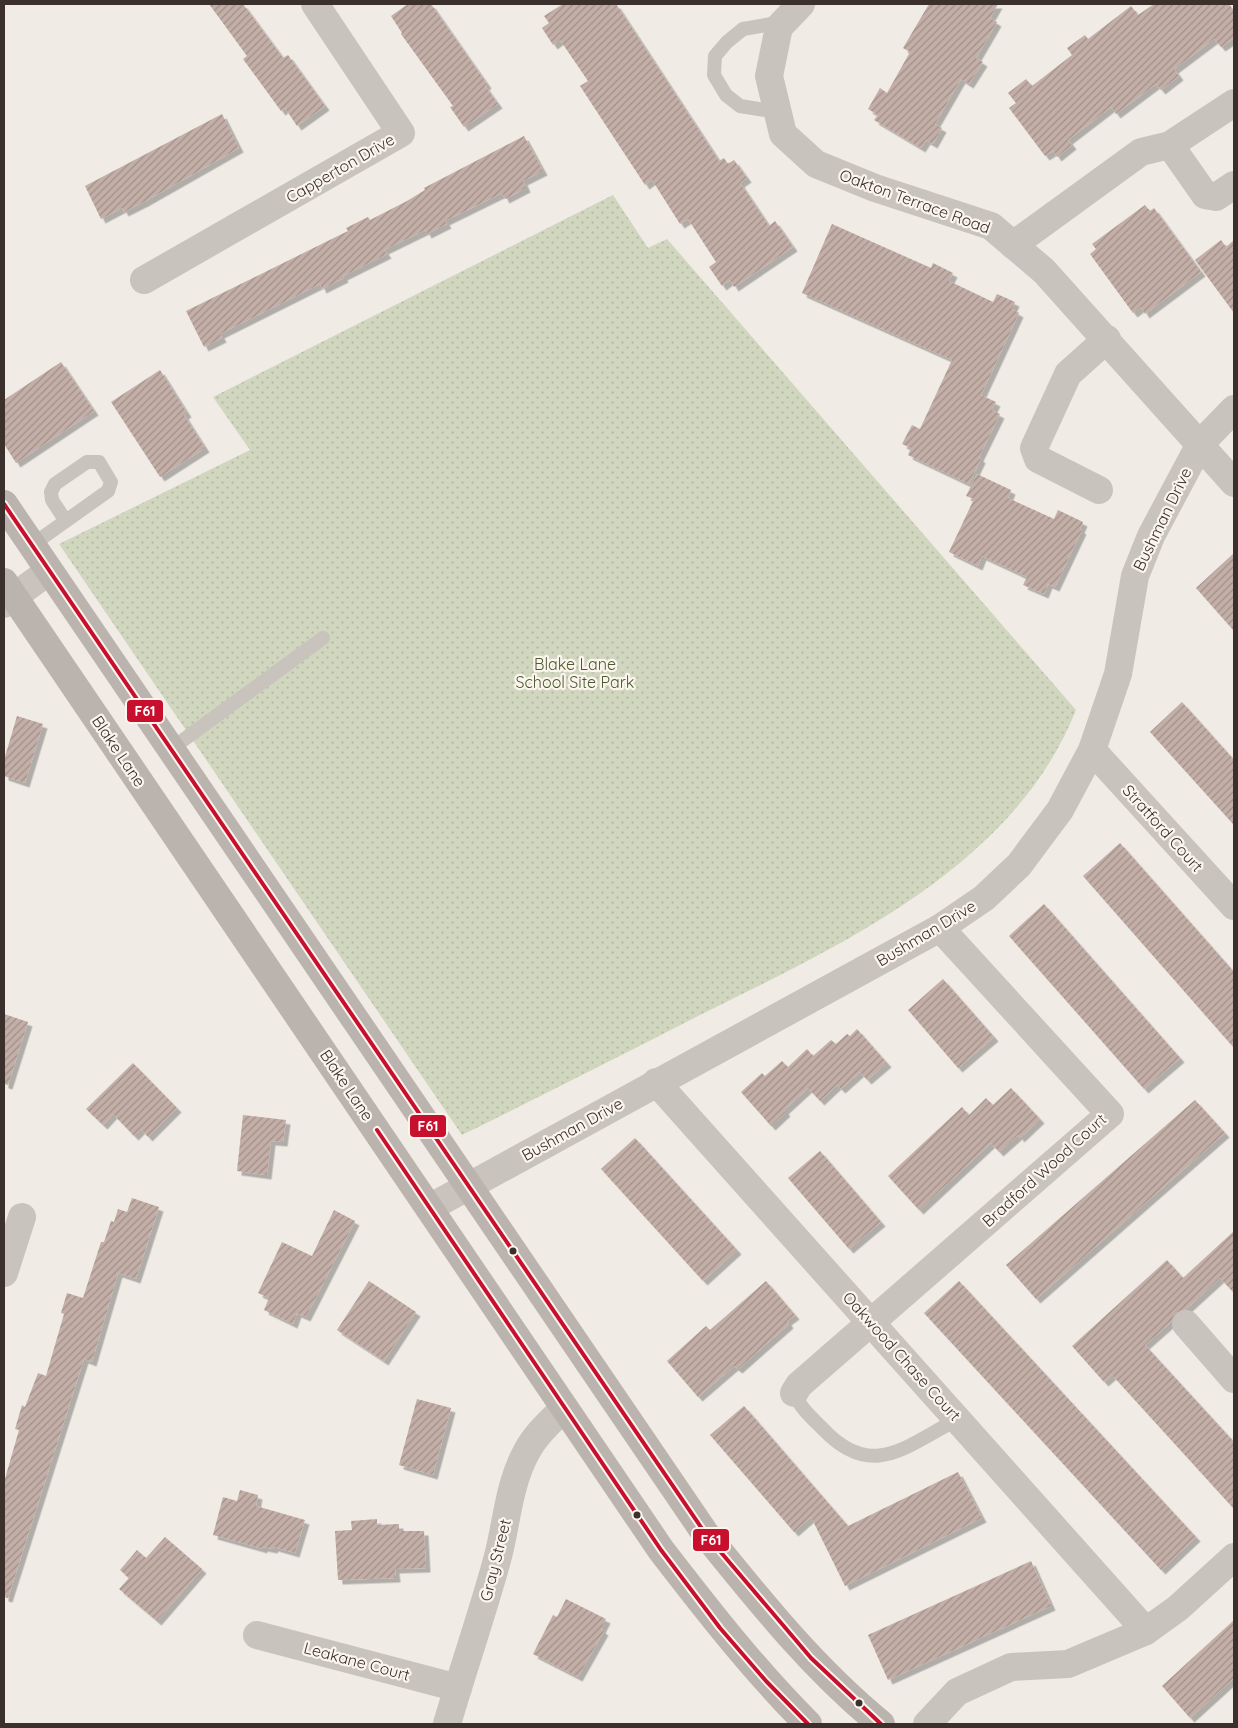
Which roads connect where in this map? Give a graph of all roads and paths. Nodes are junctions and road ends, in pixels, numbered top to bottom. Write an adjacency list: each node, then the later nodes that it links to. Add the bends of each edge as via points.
1 (315, 4): 8 (street, Capperton Drive, via 401,133)
2 (792, 13): 4 (street, Oakton Terrace Road, via 779,27 769,76); 4 (lane, via 743,29 715,56 714,76 726,95 740,106)
3 (1234, 103): 5 (street)
4 (778, 112): 7 (street, Oakton Terrace Road, via 783,134 816,164 875,188 991,226)
5 (1170, 145): 6 (street, via 1205,195 1216,197); 7 (street, via 1141,152)
6 (1234, 185)
7 (1013, 245): 9 (street, Oakton Terrace Road, via 1044,271)
8 (144, 280)
9 (1107, 339): 11 (street, Oakton Terrace Road); 13 (street, via 1068,374 1034,448 1038,459)
10 (1234, 409): 11 (street, Bushman Drive)
11 (1200, 444): 12 (street, Oakton Terrace Road); 21 (street, Bushman Drive, via 1154,529 1135,576 1118,674)
12 (1234, 482)
13 (1099, 490)
14 (4, 504): 16 (main road)
15 (65, 520): 15 (lane, via 108,491 111,482 99,462 86,462 55,484 50,492); 16 (lane)
16 (32, 545): 17 (main road)
17 (49, 571): 18 (street); 20 (main road)
18 (7, 594): 26 (main road, Blake Lane)
19 (323, 638): 20 (lane)
20 (171, 749): 25 (main road)
21 (1092, 750): 22 (street, Stratford Court); 23 (street, Bushman Drive, via 1060,810 1019,865 984,898)
22 (1234, 906)
23 (940, 928): 24 (street, Bushman Drive); 29 (street, Bradford Wood Court, via 1110,1114)
24 (656, 1082): 25 (street, Bushman Drive); 29 (street, Oakwood Chase Court)
25 (469, 1186): 26 (street, Bushman Drive); 41 (main road, via 707,1536 803,1651)
26 (429, 1208): 33 (main road, Blake Lane)
27 (22, 1217): 28 (street)
28 (4, 1274)
29 (872, 1322): 32 (street, Bradford Wood Court, via 798,1385); 34 (street, Oakwood Chase Court)
30 (1186, 1324): 31 (street)
31 (1234, 1379)
32 (794, 1393): 34 (lane, via 798,1402 838,1445 858,1455 890,1454)
33 (564, 1408): 38 (street, Gray Street, via 538,1436 512,1485 497,1559); 40 (main road, Blake Lane, via 661,1550 720,1628)
34 (958, 1419): 36 (street, Oakwood Chase Court)
35 (1234, 1557): 36 (street, via 1178,1608)
36 (1146, 1631): 42 (street, via 1068,1664 1011,1667 957,1692)
37 (257, 1635): 38 (street, Leakane Court)
38 (458, 1688): 39 (street, Gray Street)
39 (447, 1724)
40 (808, 1724)
41 (881, 1724)
42 (927, 1724)

